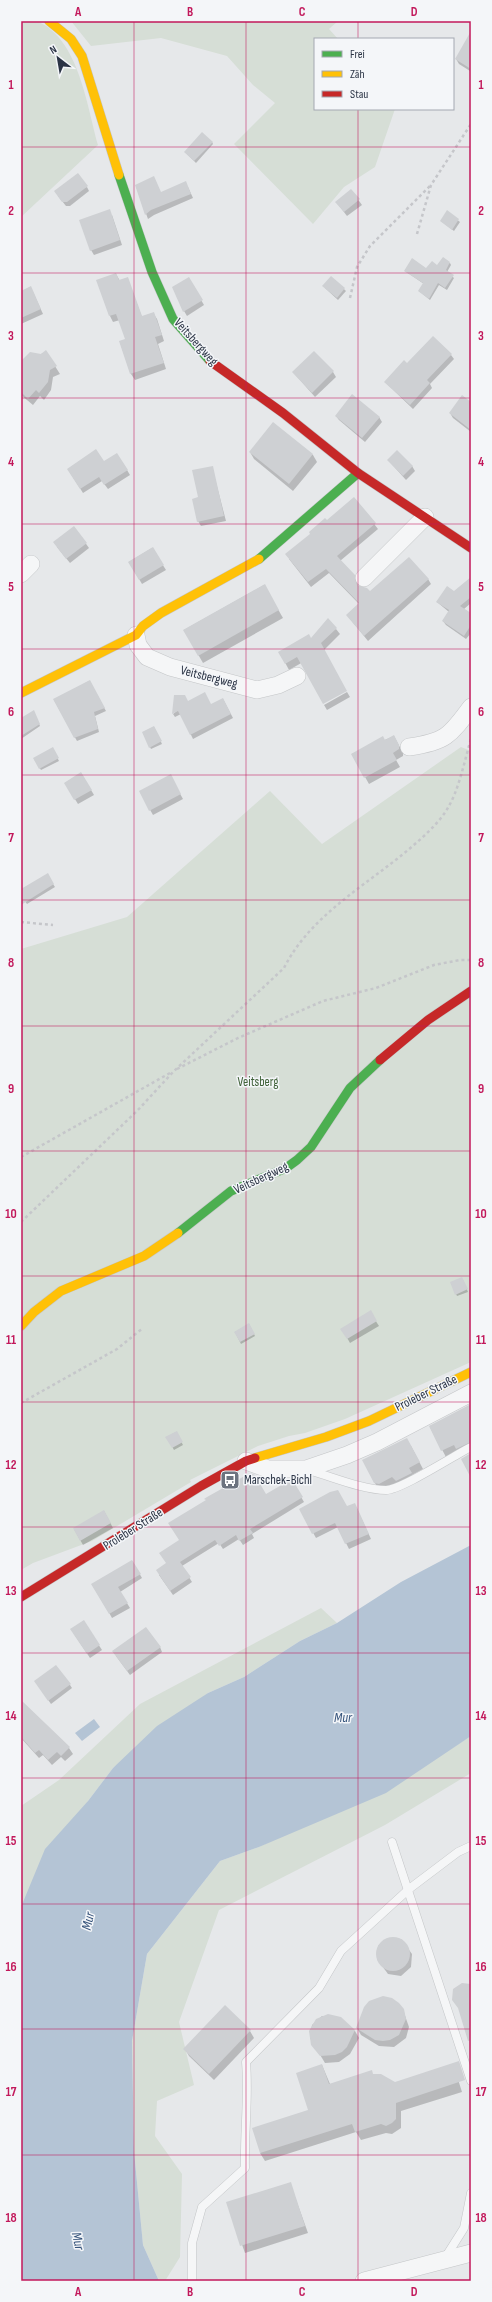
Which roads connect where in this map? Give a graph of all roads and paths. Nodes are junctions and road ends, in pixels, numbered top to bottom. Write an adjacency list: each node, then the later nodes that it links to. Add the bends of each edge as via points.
1 (49, 21): 6 (street, Veitsbergweg, via 71,39 82,56 120,184 152,272 173,319 212,363 283,413)
2 (471, 124): 3 (path)
3 (431, 185): 4 (path); 5 (path, via 370,246 357,267)
4 (417, 234)
5 (350, 298)
6 (358, 473): 7 (street, Veitsbergweg); 10 (street, via 255,562 161,613 143,626)
7 (425, 517): 8 (street, Veitsbergweg); 9 (street)
8 (471, 548)
9 (364, 578)
10 (136, 635): 11 (street, Veitsbergweg, via 138,645 147,657 170,668 257,690 278,685); 12 (street)
11 (296, 676)
12 (21, 693)
13 (471, 707): 15 (street, via 453,732 434,744)
14 (471, 739): 20 (path, via 447,811 429,832 308,930 284,968)
15 (409, 748)
16 (21, 922): 17 (path)
17 (53, 925)
18 (471, 960): 20 (path, via 434,965 376,988 323,1001 238,1038)
19 (471, 991): 23 (street, Veitsbergweg, via 440,1011 388,1052 350,1088 311,1147 297,1160 286,1168 231,1191 177,1234 144,1256 60,1291)
20 (174, 1071): 21 (path); 22 (path, via 137,1111)
21 (21, 1157)
22 (21, 1222)
23 (21, 1326)
24 (143, 1328): 27 (path, via 117,1349)
25 (471, 1372): 29 (street, Proleber Straße, via 369,1421)
26 (471, 1393): 30 (street, Proleber Straße, via 377,1442)
27 (21, 1403)
28 (471, 1447): 30 (lane, via 402,1485 387,1490)
29 (246, 1461): 30 (street, Proleber Straße, via 268,1469); 31 (street, Proleber Straße)
30 (306, 1469)
31 (21, 1597)
32 (392, 1842): 34 (lane)
33 (471, 1846): 34 (lane, via 458,1852)
34 (409, 1889): 35 (lane); 39 (lane, via 341,1951 319,1988 246,2062 245,2168 202,2207 192,2243)
35 (471, 2081)
36 (471, 2193): 38 (lane, via 464,2228)
37 (471, 2254): 38 (street)
38 (444, 2260): 40 (street)
39 (192, 2281)
40 (364, 2281)

